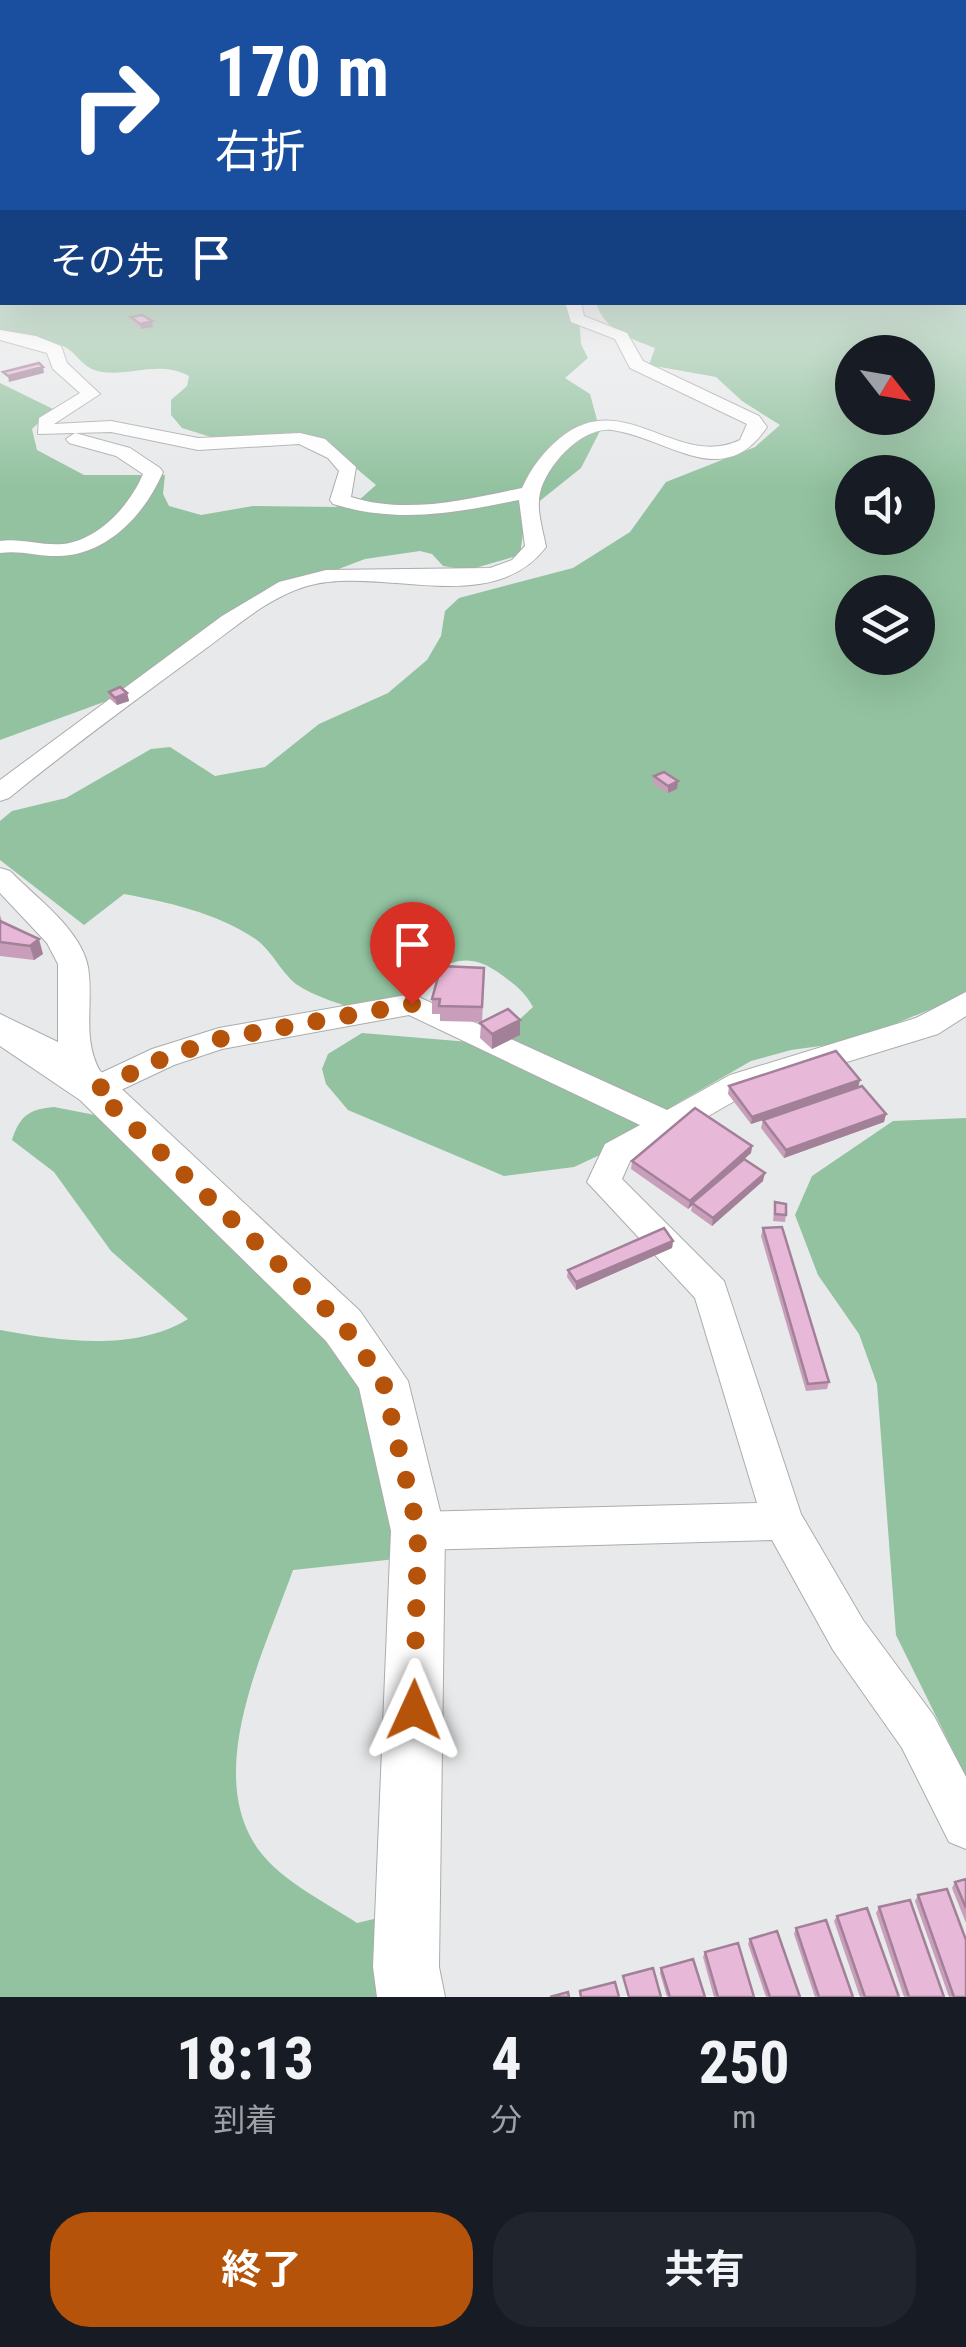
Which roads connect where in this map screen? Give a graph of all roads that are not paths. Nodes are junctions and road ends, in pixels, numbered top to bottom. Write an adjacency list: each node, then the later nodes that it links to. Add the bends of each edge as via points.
1 (574, 305): 4 (street, via 576,320 620,336 636,364 758,427 734,448 695,453 600,424 557,452)
2 (0, 335): 3 (street, via 56,350 59,364 91,394 45,422)
3 (44, 430): 4 (street, via 98,426 200,444 298,438 342,460 348,471 340,500 380,511); 5 (street, via 142,462 153,472 148,490 84,544 60,550)
4 (530, 492): 6 (street, via 536,547 523,563 474,576 302,580 234,618)
5 (0, 547)
6 (0, 793)
7 (0, 877): 10 (street, via 74,964 74,1053)
8 (966, 1002): 11 (street, via 927,1026 741,1083)
9 (0, 1028): 10 (main road)
10 (95, 1090): 11 (street, via 219,1039 412,1004); 13 (main road, via 344,1326 383,1381)
11 (666, 1124): 12 (street, via 618,1153 604,1182 711,1291)
12 (783, 1521): 13 (street); 14 (street, via 848,1635 918,1732)
13 (418, 1531): 15 (main road, via 406,1967)
14 (966, 1825)
15 (411, 1997)

